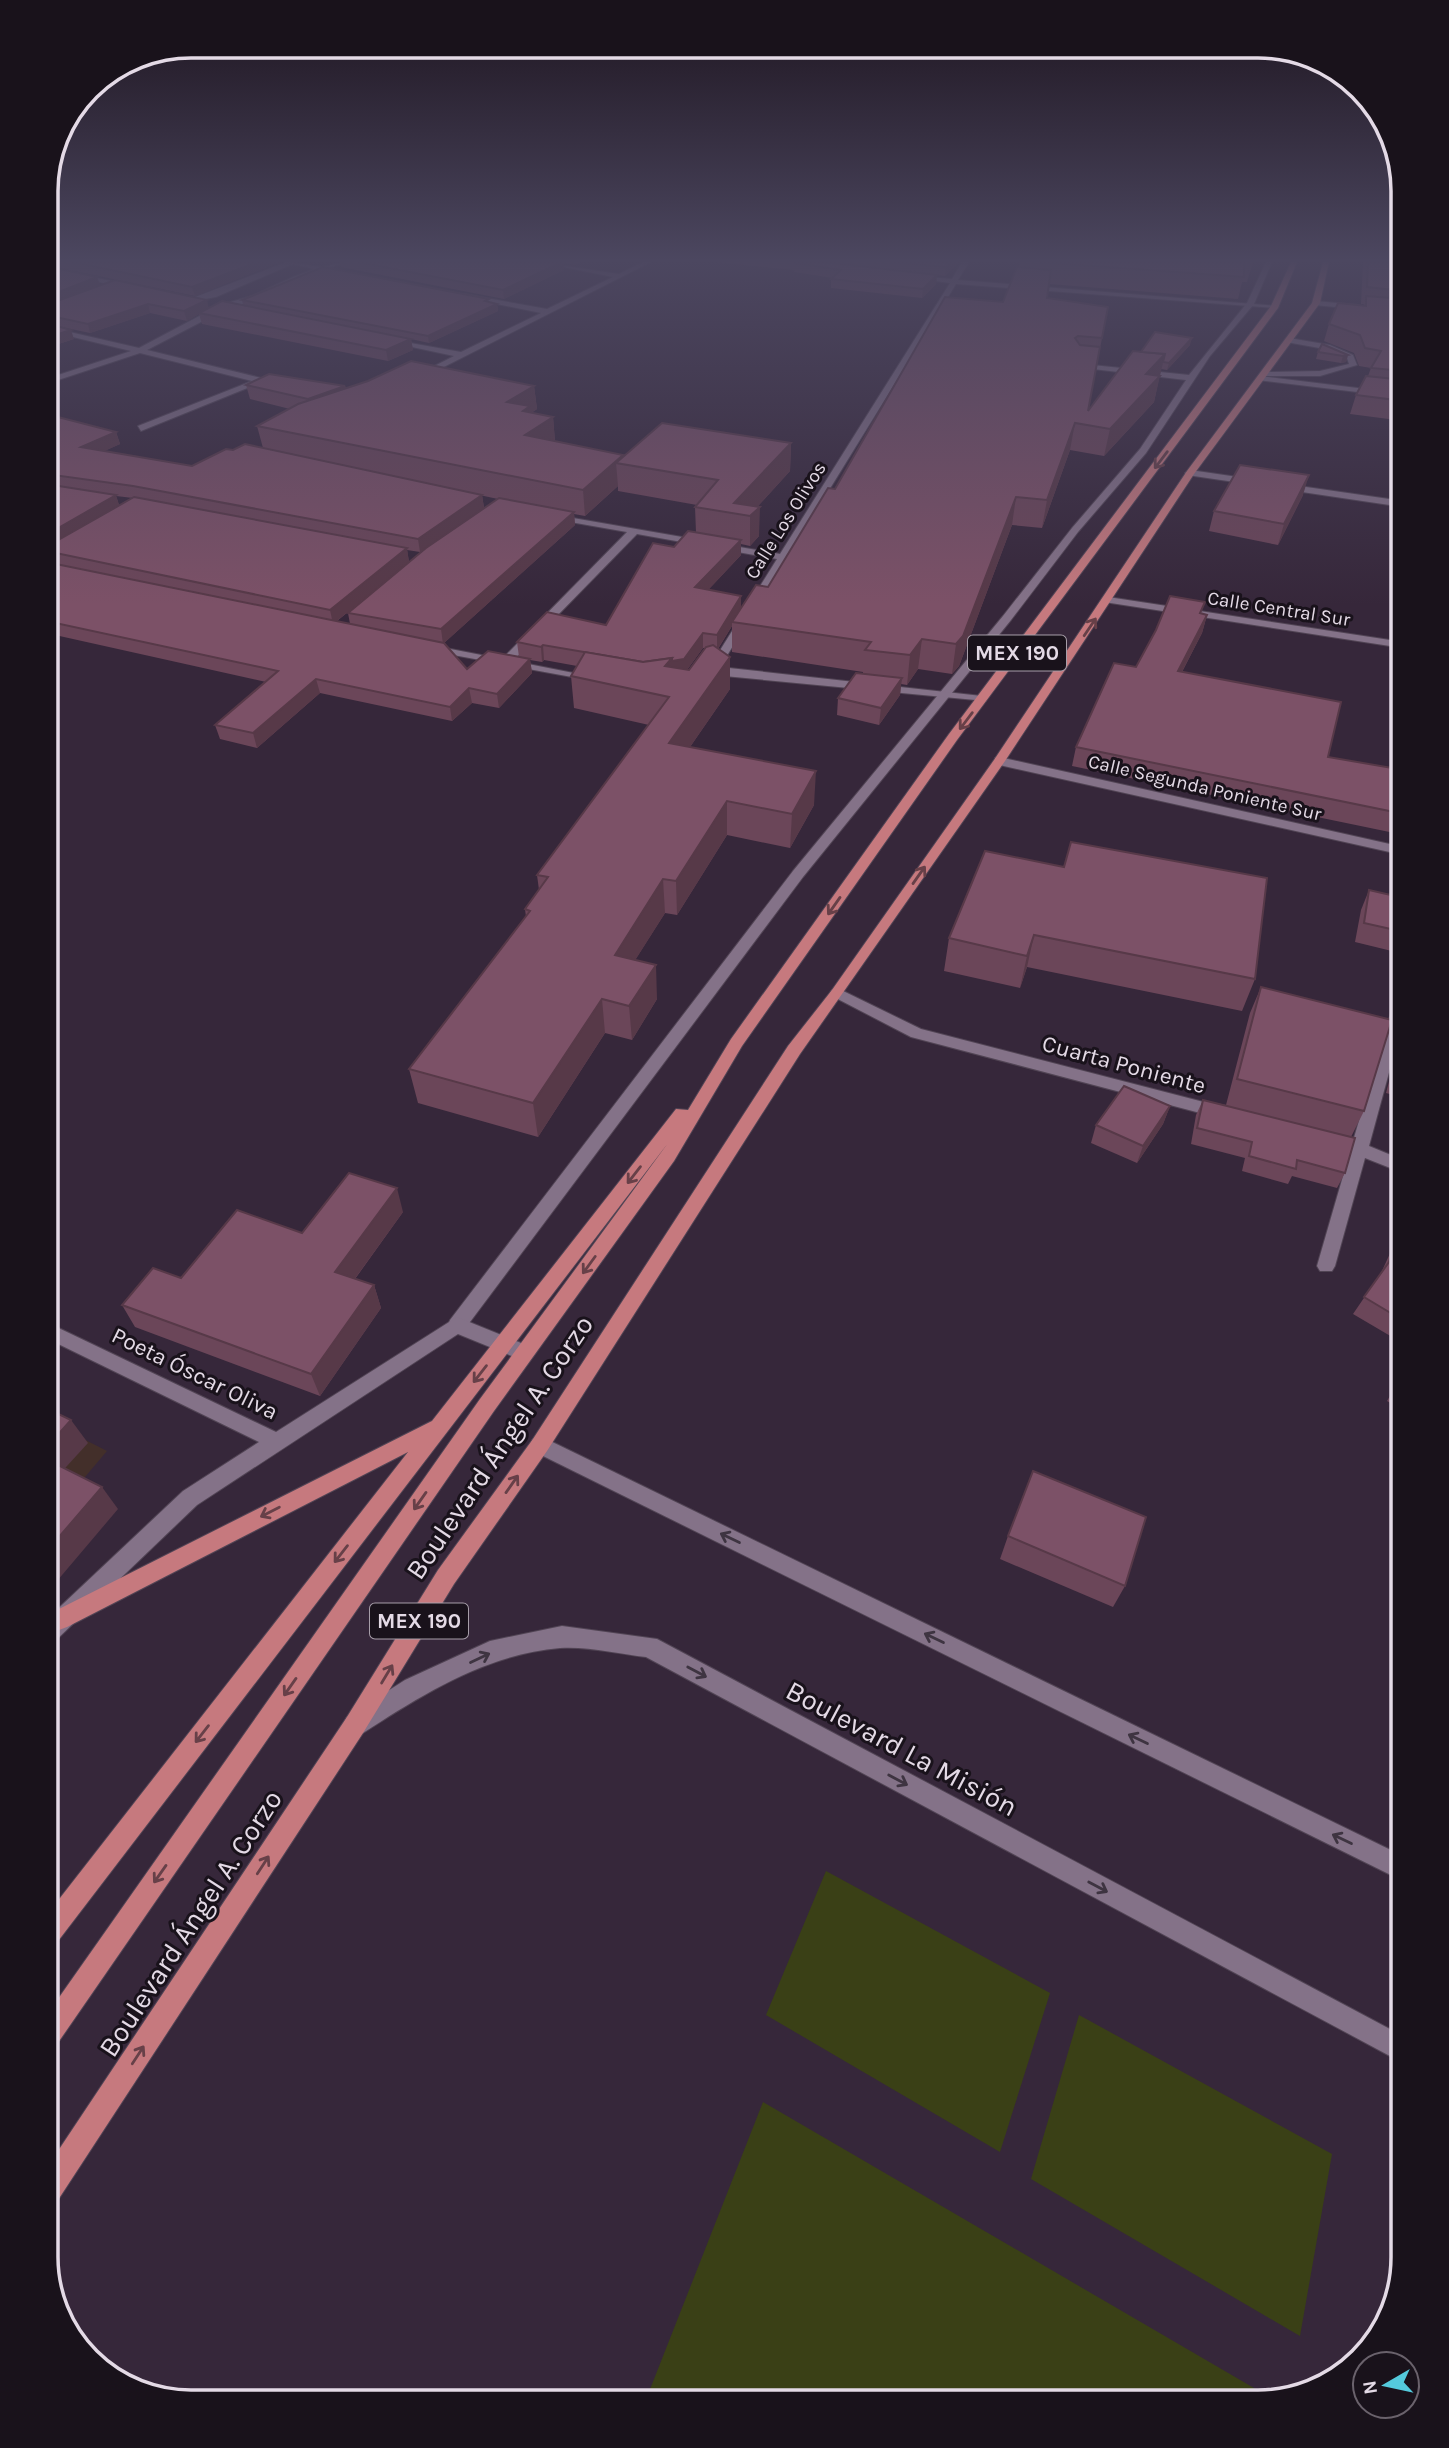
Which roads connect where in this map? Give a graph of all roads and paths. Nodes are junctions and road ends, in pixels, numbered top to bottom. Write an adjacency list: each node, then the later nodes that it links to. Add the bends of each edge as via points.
1 (240, 376): 9 (street)
2 (419, 376): 10 (street)
3 (895, 376): 18 (street, Calle Los Olivos)
4 (1176, 376): 8 (street)
5 (1223, 376): 27 (main road, MEX 190, one-way to 27)
6 (1262, 376): 14 (main road, MEX 190)
7 (1264, 376): 12 (street)
8 (1192, 378): 26 (street, via 1143,451)
9 (258, 381): 11 (street); 13 (street)
10 (407, 382)
11 (286, 386)
12 (1391, 394)
13 (141, 428)
14 (1191, 473): 15 (street); 19 (main road, MEX 190)
15 (1391, 502)
16 (539, 513): 17 (street)
17 (634, 531): 18 (street); 22 (street)
18 (782, 558): 23 (street, Calle Los Olivos)
19 (1108, 600): 20 (street, Calle Central Sur); 28 (main road, MEX 190, one-way to 19)
20 (1391, 643)
21 (417, 645): 22 (street)
22 (506, 661): 25 (street)
23 (713, 670): 24 (street); 26 (street)
24 (700, 675)
25 (608, 682)
26 (945, 694): 27 (street); 38 (street, via 790,884)
27 (982, 699): 32 (main road, MEX 190, one-way to 32)
28 (999, 761): 29 (street, Calle Segunda Poniente Sur); 30 (main road, MEX 190, one-way to 28)
29 (1391, 848)
30 (837, 993): 33 (street, Cuarta Poniente, via 916,1033); 44 (main road, Boulevard Ángel A. Corzo / MEX 190, via 794,1050)
31 (1391, 1041): 35 (street)
32 (736, 1043): 40 (main road, Boulevard Ángel A. Corzo / MEX 190, one-way to 40); 41 (main road, MEX 190, one-way to 41, via 668,1157)
33 (1239, 1117)
34 (1319, 1138): 35 (street)
35 (1360, 1149): 36 (street); 37 (street)
36 (1391, 1162)
37 (1326, 1266)
38 (457, 1325): 40 (street); 43 (street)
39 (58, 1336): 43 (street, Poeta Óscar Oliva)
40 (503, 1345): 41 (street); 42 (main road, Boulevard Ángel A. Corzo / MEX 190, one-way to 42)
41 (524, 1353): 50 (main road, MEX 190, one-way to 50)
42 (440, 1426): 46 (main road, one-way to 46); 49 (main road, Boulevard Ángel A. Corzo / MEX 190, one-way to 49)
43 (276, 1441): 45 (street, Poeta Óscar Oliva, via 190,1498)
44 (540, 1445): 47 (main road, Boulevard Ángel A. Corzo / MEX 190, one-way to 44, via 446,1577); 48 (street, one-way to 44)
45 (58, 1621)
46 (58, 1624)
47 (355, 1725): 51 (street, Boulevard La Misión, one-way to 51, via 413,1688 498,1649 562,1637 649,1647); 52 (main road, Boulevard Ángel A. Corzo / MEX 190, one-way to 47)
48 (1391, 1863)
49 (58, 1920)
50 (58, 2021)
51 (1391, 2043)
52 (110, 2098): 53 (main road, Boulevard Ángel A. Corzo / MEX 190); 54 (main road)
53 (58, 2175)
54 (58, 2188)

